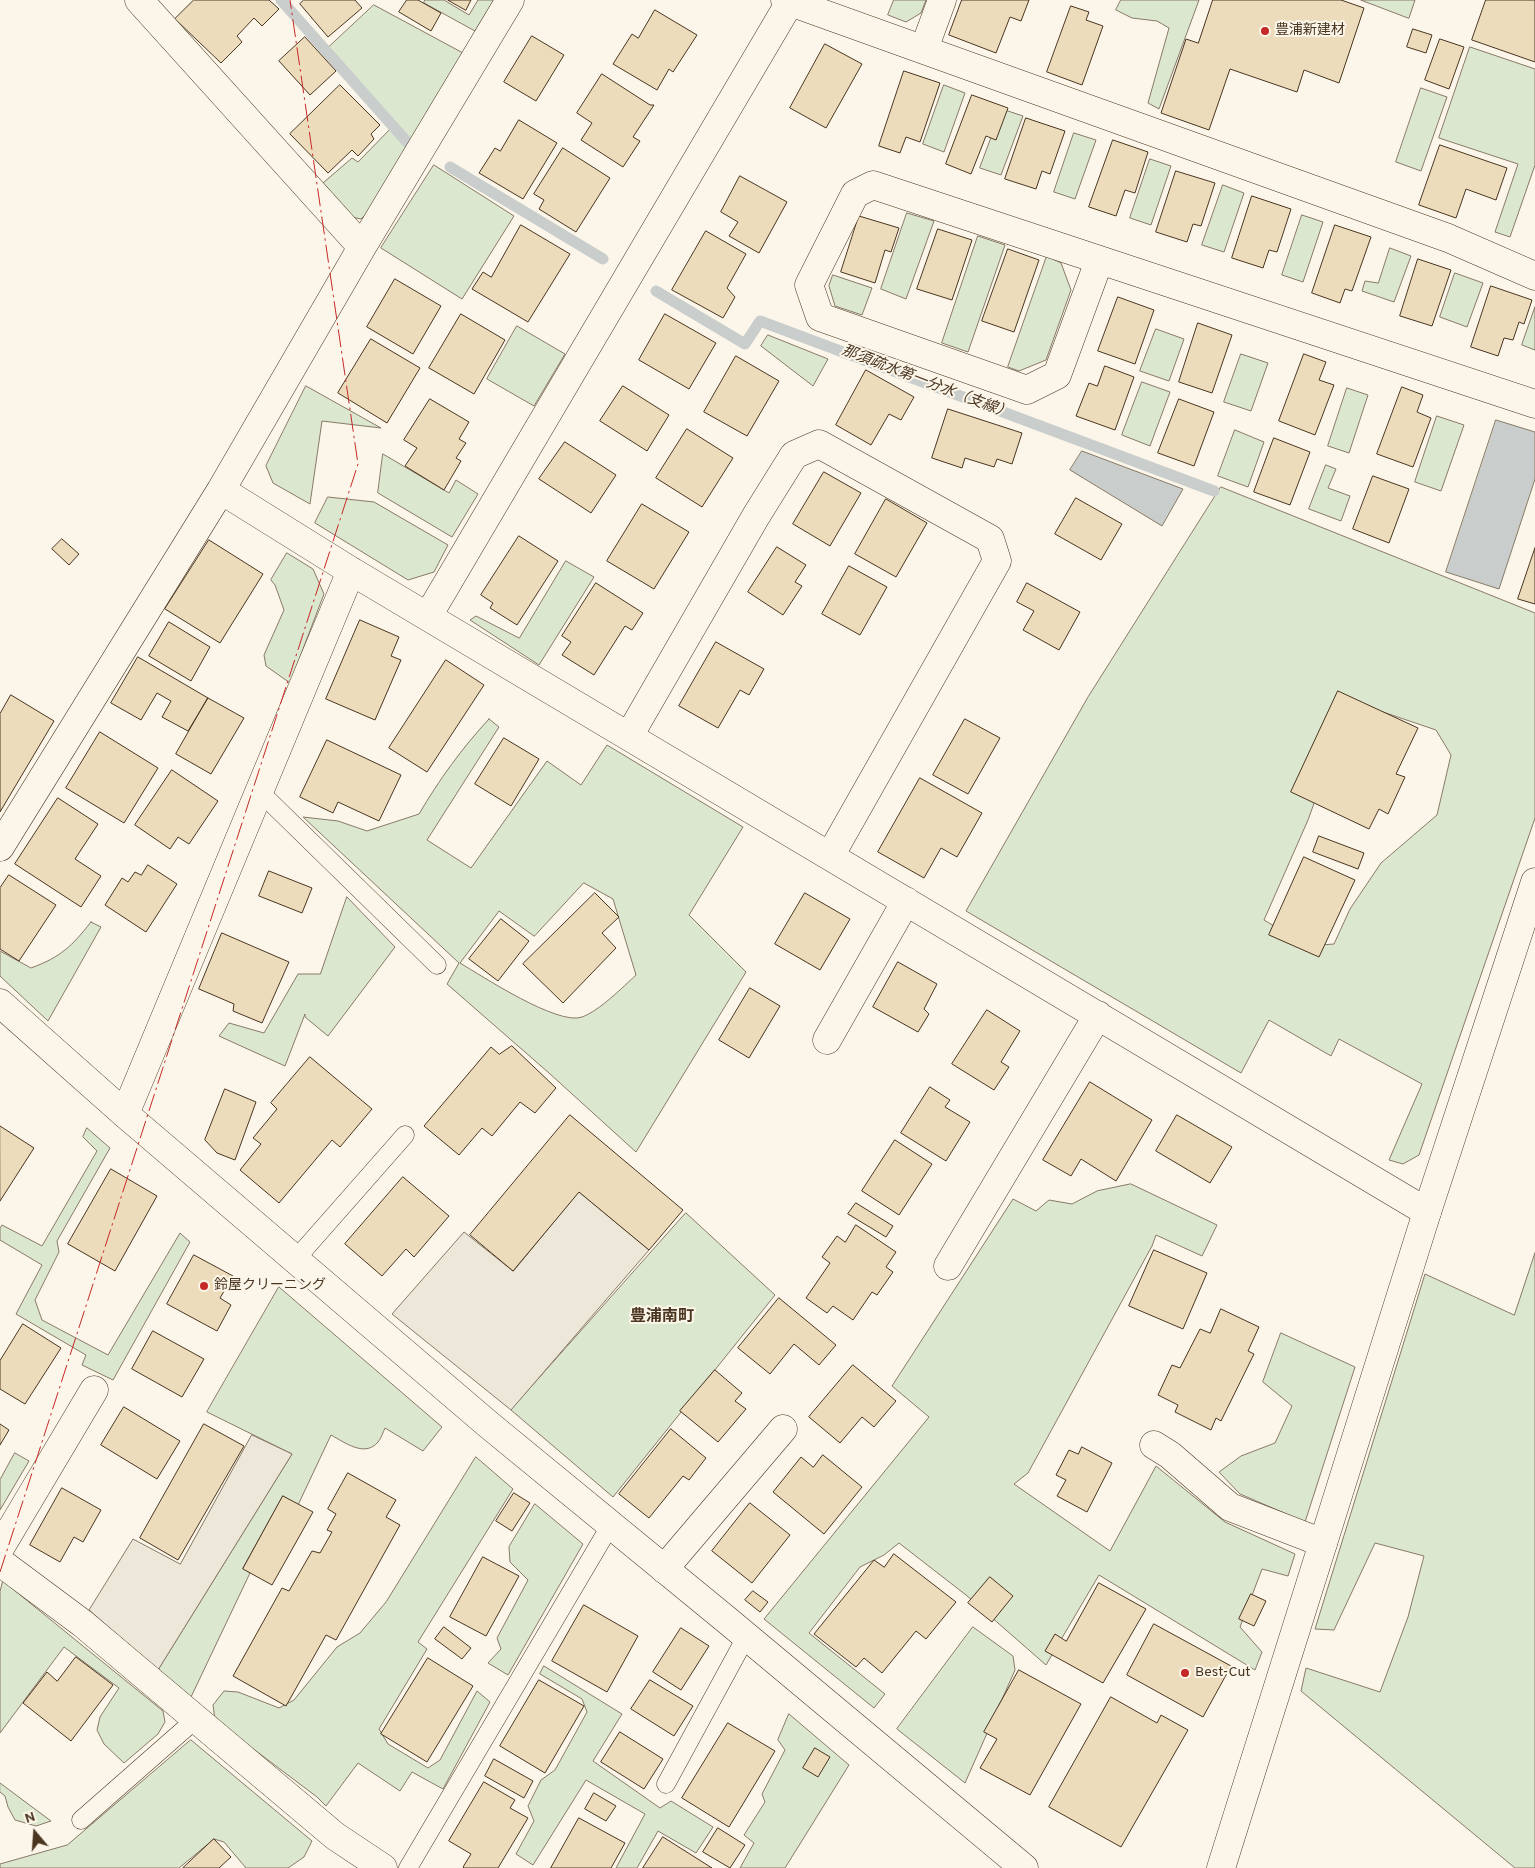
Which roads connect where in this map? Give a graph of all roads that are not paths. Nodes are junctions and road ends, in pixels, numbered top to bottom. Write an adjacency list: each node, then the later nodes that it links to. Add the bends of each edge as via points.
1 (139, 0): 6 (street)
2 (510, 0): 6 (street)
3 (942, 0): 5 (street)
4 (788, 1): 5 (street); 12 (street)
5 (924, 49): 8 (street, via 1448,238)
6 (362, 247): 10 (street)
7 (1099, 261): 7 (street, via 873,185 855,194 809,285 820,317 1027,390 1057,375); 9 (street)
8 (1535, 276)
9 (1535, 404)
10 (221, 490): 11 (street); 15 (street)
11 (351, 571): 12 (street); 14 (street)
12 (428, 616): 13 (street)
13 (629, 736): 16 (street); 16 (street, via 794,455 819,444 990,539 997,562)
14 (259, 791): 19 (lane); 23 (street)
15 (0, 847)
16 (830, 856): 18 (street)
17 (1535, 882): 25 (street)
18 (906, 901): 21 (street); 22 (street)
19 (437, 965)
20 (0, 1003): 23 (street)
21 (1098, 1015): 25 (street); 27 (street)
22 (827, 1040)
23 (124, 1114): 26 (street)
24 (405, 1135): 26 (lane)
25 (1427, 1212): 32 (street)
26 (295, 1260): 31 (street)
27 (948, 1266)
28 (94, 1390): 33 (street)
29 (782, 1429): 35 (street)
30 (1154, 1444): 32 (street, via 1230,1507)
31 (610, 1526): 35 (street); 41 (lane)
32 (1323, 1543): 43 (street)
33 (0, 1548)
34 (0, 1562): 37 (street, via 82,1624)
35 (664, 1569): 36 (street)
36 (746, 1637): 38 (lane); 42 (street)
37 (196, 1719): 39 (lane); 40 (street, via 335,1836)
38 (666, 1784)
39 (81, 1820)
40 (383, 1868)
41 (408, 1868)
42 (1024, 1868)
43 (1221, 1868)

